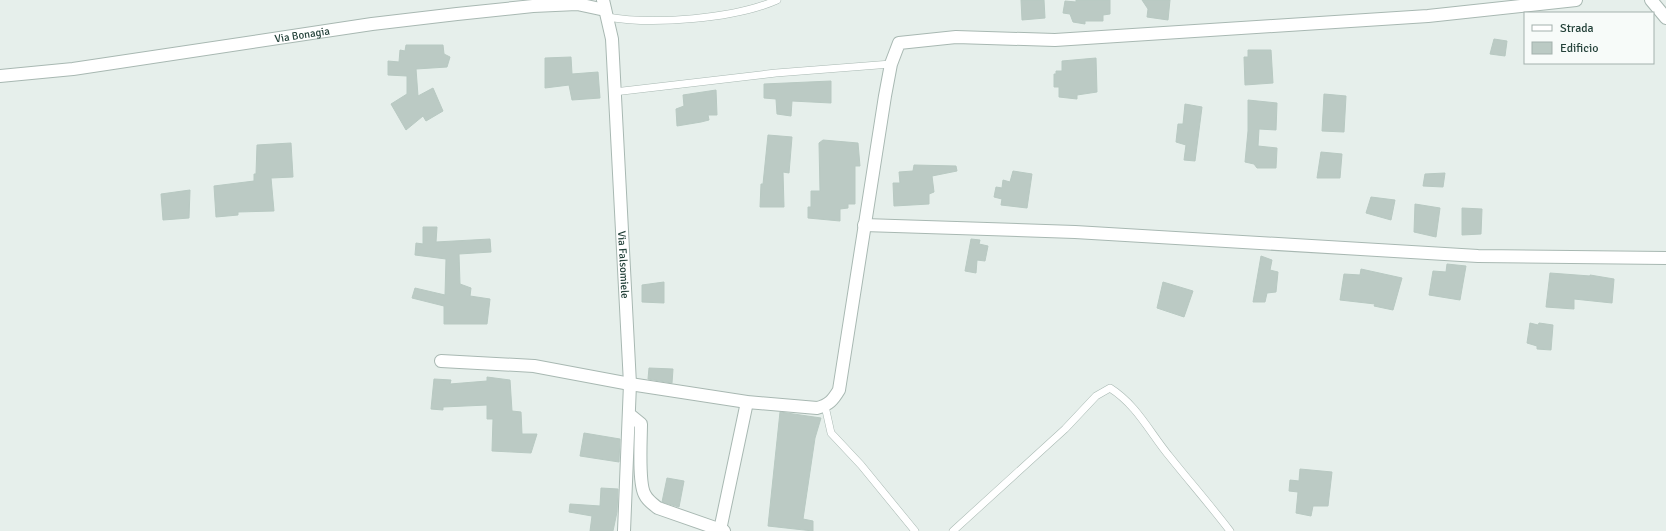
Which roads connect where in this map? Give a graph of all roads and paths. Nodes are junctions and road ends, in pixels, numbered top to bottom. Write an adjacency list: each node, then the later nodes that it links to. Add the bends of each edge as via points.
1 (777, 0): 4 (lane, via 750,10 669,20 640,20)
2 (1576, 0): 6 (street, via 1428,16 1055,40 956,37 899,43)
3 (1651, 0): 5 (street)
4 (605, 9): 7 (street, Via Bonagia, via 578,4 449,15 372,24 73,69); 8 (street, Via Falsomiele, via 612,39)
5 (1666, 18)
6 (891, 64): 8 (lane, via 776,73); 9 (street)
7 (0, 76)
8 (614, 92): 12 (street, Via Falsomiele)
9 (864, 225): 10 (street, via 1076,232 1478,256); 14 (street, via 839,390)
10 (1666, 258)
11 (441, 361): 12 (street, via 534,366)
12 (630, 384): 13 (street); 15 (street, Via Falsomiele)
13 (747, 402): 14 (street, via 817,408); 17 (street)
14 (825, 406): 19 (lane, via 831,433)
15 (630, 416): 16 (street, via 641,424 640,457 644,494 658,508); 18 (street, Via Falsomiele)
16 (705, 528): 17 (street)
17 (722, 530)
18 (624, 531)
19 (915, 531)
20 (953, 531): 21 (lane, via 1065,429 1096,396 1110,388 1123,396)
21 (1230, 531)

